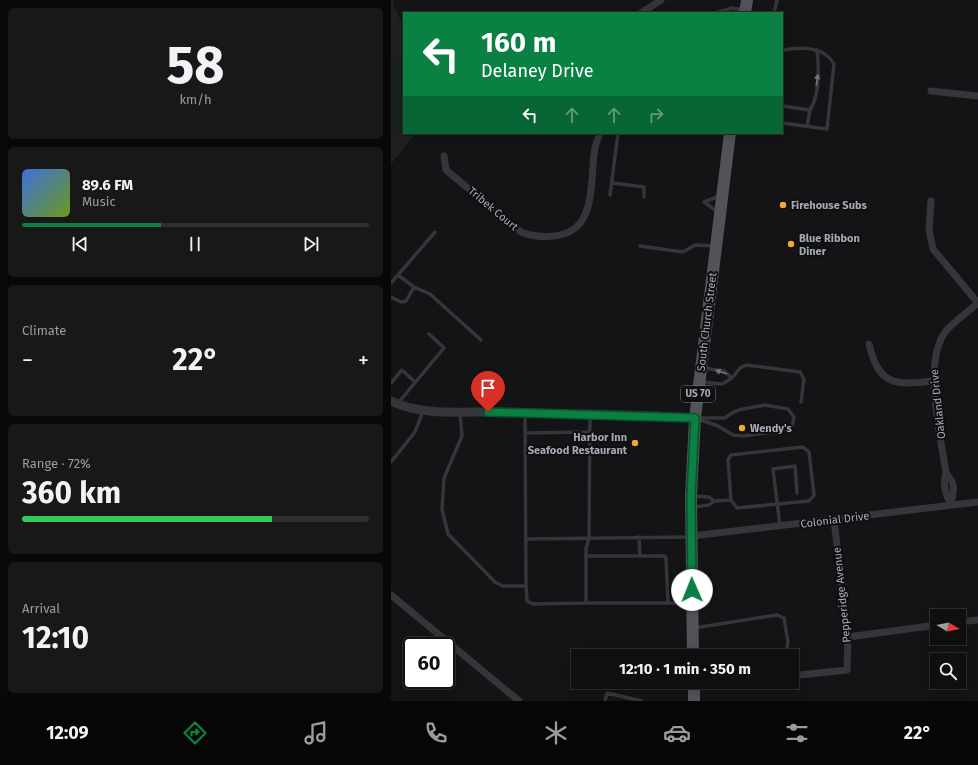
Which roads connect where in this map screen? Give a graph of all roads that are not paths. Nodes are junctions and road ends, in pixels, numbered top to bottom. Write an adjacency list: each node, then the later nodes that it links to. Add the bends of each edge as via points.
1 (661, 0): 4 (street)
2 (777, 0): 6 (lane)
3 (746, 8): 5 (lane, via 732,8)
4 (643, 12)
5 (718, 12)
6 (774, 12)
7 (783, 50): 8 (lane)
8 (817, 50): 12 (lane, one-way to 8, via 814,102 819,66); 14 (lane, via 825,53 834,64 827,129)
9 (931, 90): 10 (street)
10 (978, 96)
11 (783, 106): 12 (lane)
12 (809, 110): 14 (lane)
13 (783, 123): 14 (lane)
14 (807, 126)
15 (600, 134): 18 (street, Tribek Court, via 595,147 591,196 584,219 577,228 562,235 530,236 521,232 446,170)
16 (618, 134): 19 (lane)
17 (730, 134): 21 (main road, South Church Street / US 70)
18 (444, 156)
19 (612, 183): 20 (lane); 22 (lane, via 645,187)
20 (610, 195)
21 (723, 195): 24 (main road, South Church Street / US 70); 24 (lane, via 704,202)
22 (644, 197)
23 (931, 201): 32 (street, via 929,230 933,249)
24 (721, 214): 27 (main road, South Church Street / US 70)
25 (435, 232): 28 (lane)
26 (640, 246): 27 (lane, via 683,252 695,245)
27 (717, 246): 36 (main road, South Church Street / US 70)
28 (398, 274): 29 (lane); 30 (lane)
29 (391, 283)
30 (414, 287): 31 (lane, via 406,301 401,302); 34 (lane, via 429,294)
31 (391, 297)
32 (978, 303): 38 (street, Oakland Drive, via 946,332 938,346 934,361)
33 (429, 334): 39 (lane, via 444,348)
34 (481, 340)
35 (869, 344): 38 (street, via 873,360 889,380 899,384)
36 (701, 368): 37 (lane, one-way to 36, via 724,371); 40 (main road, South Church Street / US 70)
37 (732, 378): 40 (lane, via 722,384); 42 (lane, via 746,365 800,372 804,379)
38 (934, 381): 58 (street, Oakland Drive, via 946,473 945,492)
39 (415, 382): 41 (lane, via 402,370); 43 (lane)
40 (699, 382): 48 (main road, South Church Street / US 70)
41 (391, 383)
42 (801, 402)
43 (394, 403): 44 (street)
44 (423, 411): 45 (street); 51 (lane, via 419,426)
45 (460, 413): 46 (street); 67 (lane, via 462,436 445,478 442,509 448,534 496,584)
46 (525, 413): 47 (street); 50 (lane)
47 (590, 415): 48 (street); 49 (lane)
48 (695, 418): 48 (lane, via 718,426 733,435 743,436 789,430 794,417 788,409 765,405 740,410 725,418); 55 (main road, South Church Street / US 70)
49 (590, 432): 50 (lane); 63 (lane)
50 (525, 433): 64 (lane)
51 (391, 462)
52 (797, 493): 57 (lane, via 795,466 773,469)
53 (731, 500): 54 (lane); 57 (lane, via 737,508); 57 (lane, via 728,460 731,455 803,447 809,452 814,494 809,501)
54 (715, 501): 55 (lane, via 709,497); 55 (lane, via 709,506)
55 (691, 502): 61 (main road, South Church Street / US 70)
56 (978, 502): 58 (street, Colonial Drive)
57 (777, 504): 60 (lane)
58 (951, 505): 59 (street, Colonial Drive)
59 (834, 520): 60 (street, Colonial Drive); 76 (street, Pepperidge Avenue)
60 (780, 527): 61 (street, Colonial Drive)
61 (692, 536): 62 (lane); 71 (main road, South Church Street / US 70)
62 (639, 537): 63 (lane); 66 (lane)
63 (589, 538): 64 (lane); 65 (lane)
64 (526, 539): 67 (lane)
65 (586, 556): 66 (lane); 69 (lane)
66 (640, 556): 70 (lane, via 666,558)
67 (527, 586): 69 (lane, via 527,601 533,604)
68 (391, 595): 81 (street)
69 (586, 603): 70 (lane)
70 (668, 603): 71 (lane)
71 (693, 603): 75 (main road, South Church Street / US 70)
72 (978, 620): 73 (street)
73 (966, 621)
74 (930, 626): 76 (street)
75 (693, 628): 77 (main road, South Church Street / US 70); 78 (lane, via 777,615 784,618)
76 (848, 637): 79 (street, Pepperidge Avenue, via 847,670)
77 (693, 649)
78 (787, 649)
79 (799, 675)
80 (694, 689): 84 (main road)
81 (519, 701)
82 (605, 701): 83 (lane, via 607,693)
83 (642, 701)
84 (694, 701)

